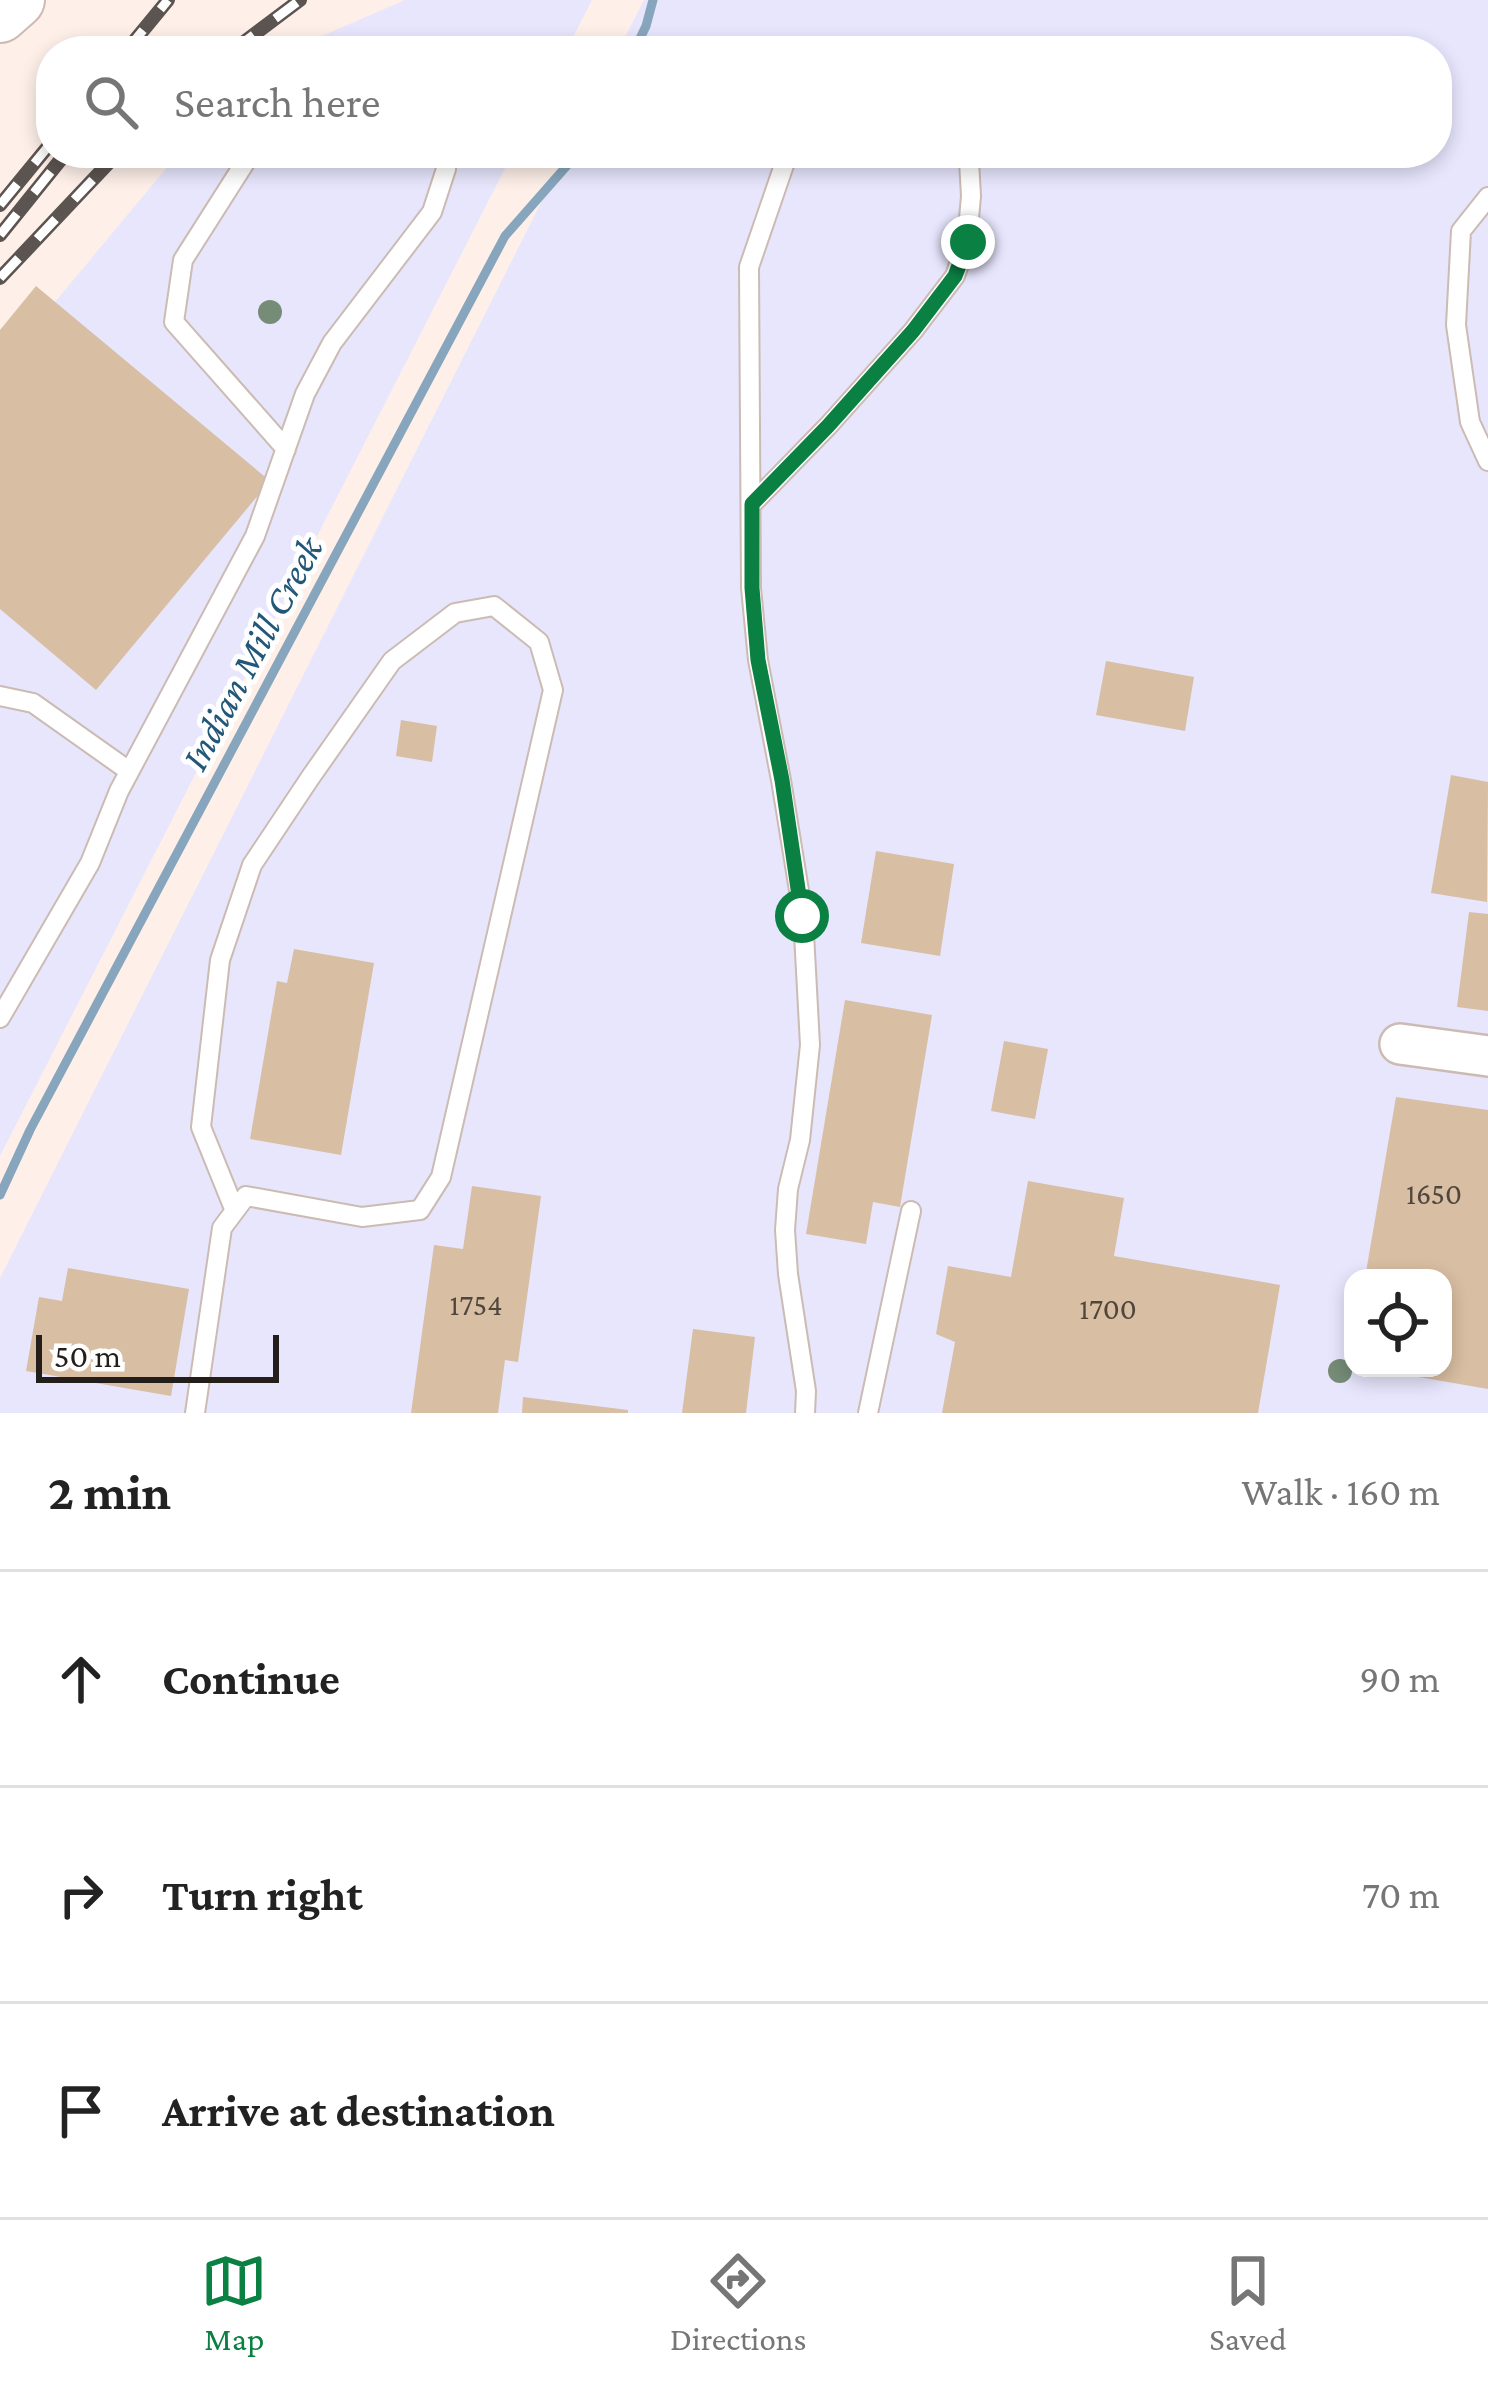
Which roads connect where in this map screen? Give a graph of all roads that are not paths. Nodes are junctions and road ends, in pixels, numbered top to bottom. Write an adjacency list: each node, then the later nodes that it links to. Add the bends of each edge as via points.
1 (17, 0): 2 (main road)
2 (0, 15)
3 (241, 168): 8 (lane, via 183,260 174,322)
4 (446, 168): 8 (lane, via 432,212 332,343)
5 (783, 168): 10 (lane, via 749,266)
6 (969, 168): 10 (lane, via 968,242 955,276)
7 (1488, 197): 9 (lane, via 1461,231 1456,325 1470,422)
8 (286, 449): 12 (lane, via 255,536)
9 (1488, 461)
10 (752, 504): 19 (lane, via 758,660 802,916 810,1045 785,1231)
11 (0, 695): 12 (lane, via 32,703)
12 (130, 771): 13 (lane, via 90,863)
13 (0, 1018)
14 (1400, 1044): 15 (street)
15 (1488, 1056)
16 (235, 1211): 16 (lane, via 246,1196 362,1216 420,1210 441,1177 553,690 539,642 494,606 455,614 392,662 252,865 220,960 201,1127); 18 (lane, via 222,1228)
17 (910, 1211): 20 (lane)
18 (195, 1413)
19 (805, 1413)
20 (868, 1413)

